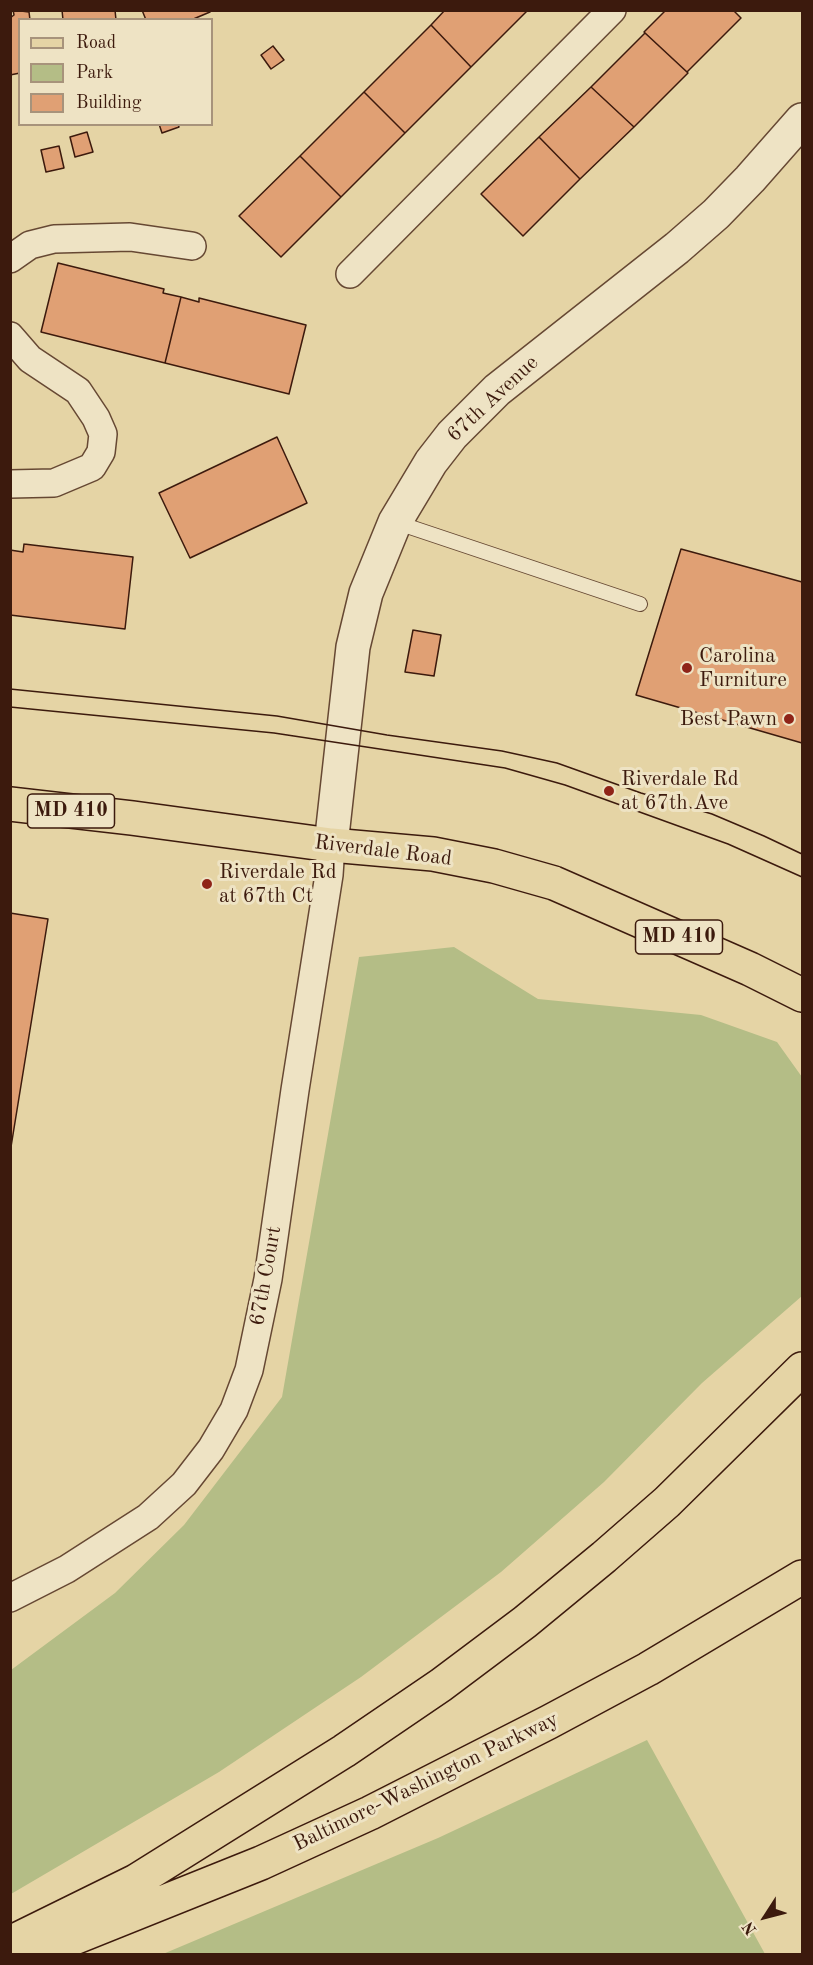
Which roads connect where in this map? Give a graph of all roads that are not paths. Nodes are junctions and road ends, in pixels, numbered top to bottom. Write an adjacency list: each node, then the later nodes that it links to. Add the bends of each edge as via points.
1 (612, 10): 5 (street)
2 (802, 120): 8 (street, 67th Avenue, via 716,214 470,416 431,462)
3 (192, 246): 4 (street, via 130,237 54,239 30,245)
4 (10, 259)
5 (350, 274)
6 (10, 336): 7 (street, via 30,359 78,391 103,434 101,452 92,467 54,483)
7 (10, 484)
8 (395, 522): 9 (lane); 11 (street, 67th Avenue, via 366,593 353,647)
9 (640, 604)
10 (10, 804): 11 (main road, Riverdale Road / MD 410)
11 (331, 845): 12 (main road, Riverdale Road / MD 410, via 433,854 554,883); 15 (street, 67th Court, via 268,1279 249,1370 234,1410 184,1484 148,1517 67,1569)
12 (802, 995)
13 (802, 1369): 16 (main road, via 658,1509 525,1622 441,1685 344,1751 136,1881)
14 (802, 1577): 17 (main road, Baltimore-Washington Parkway, via 648,1669 370,1813 261,1863)
15 (10, 1598)
16 (10, 1943)
17 (34, 1954)

